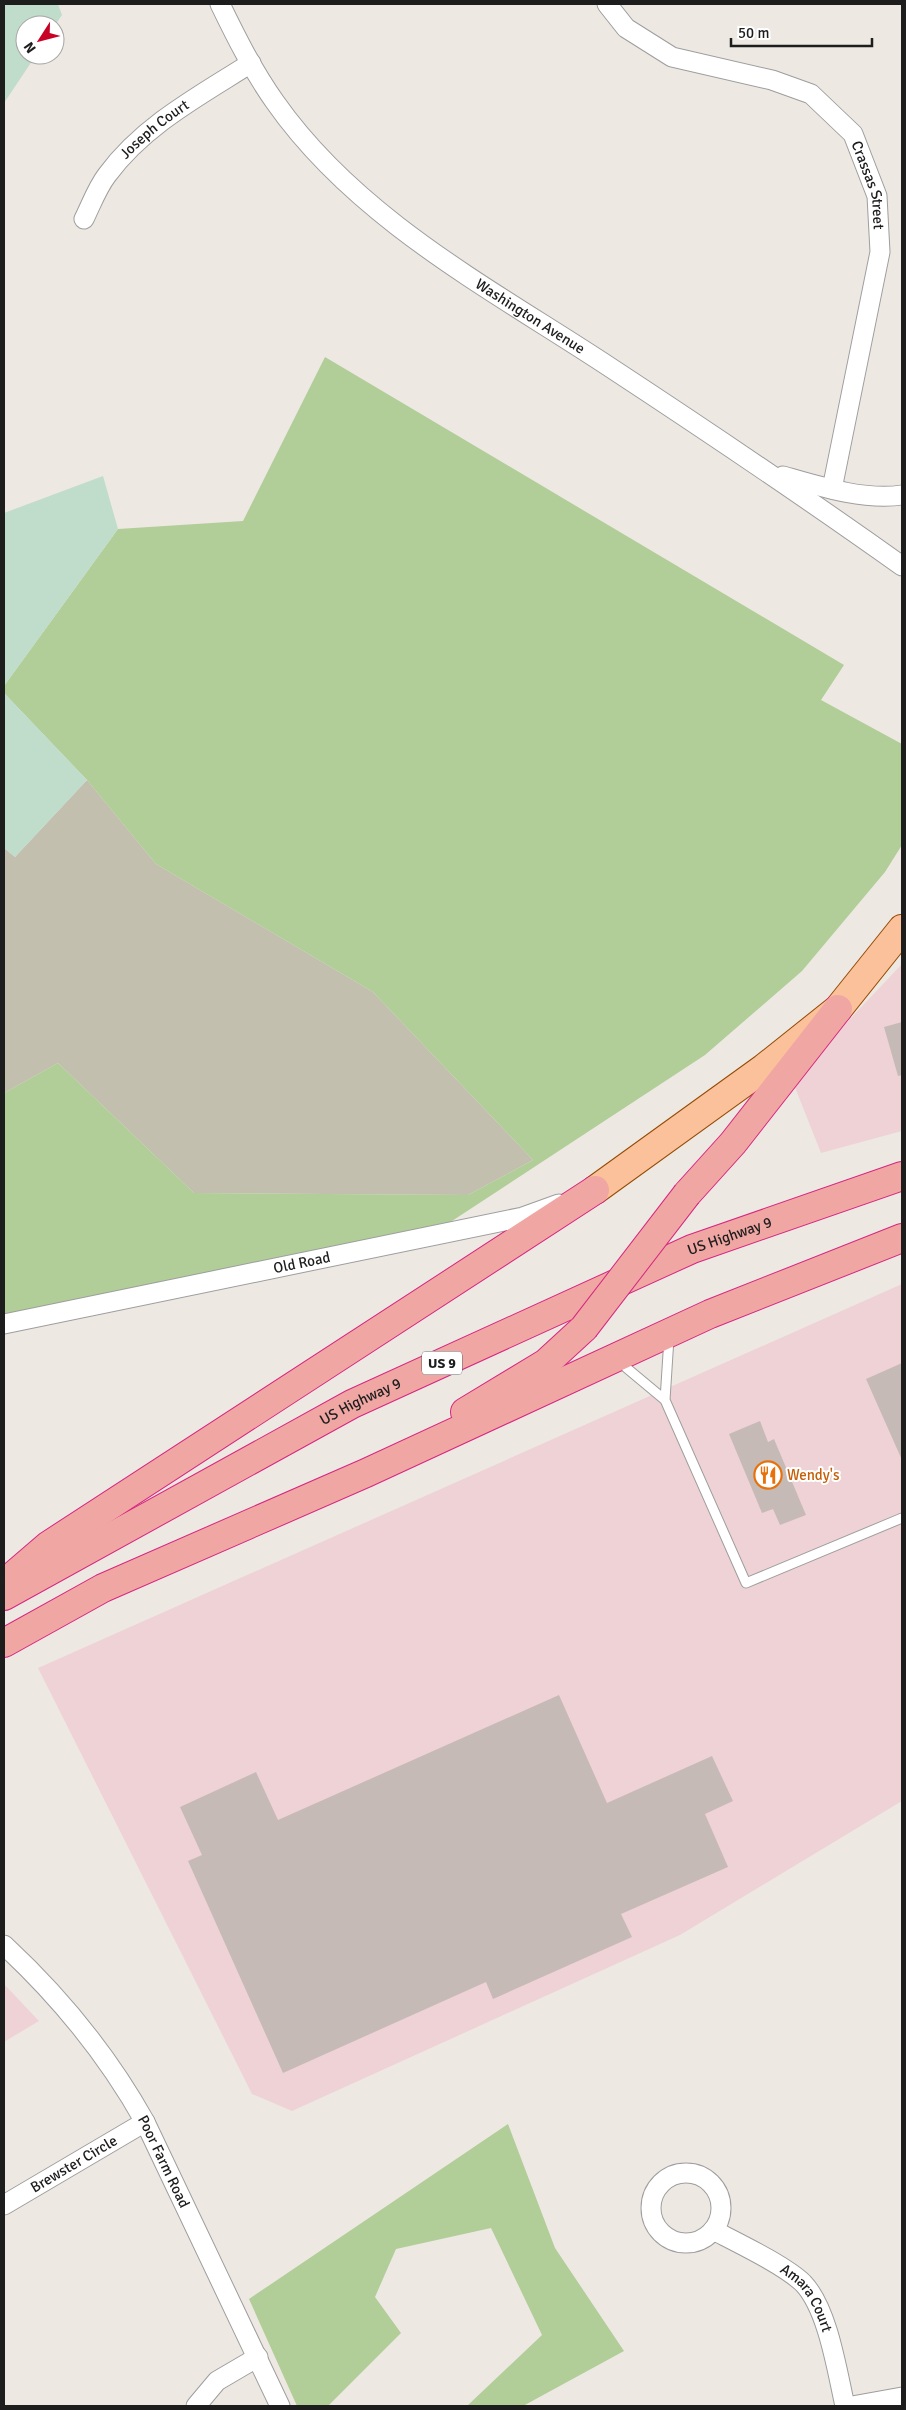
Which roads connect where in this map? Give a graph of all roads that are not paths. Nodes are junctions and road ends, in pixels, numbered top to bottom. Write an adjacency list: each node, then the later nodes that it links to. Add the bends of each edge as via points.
1 (220, 4): 3 (street, Washington Avenue)
2 (607, 4): 6 (street, Crassas Street, via 626,28 672,57 772,80 811,94 853,134 877,196 880,252)
3 (250, 63): 4 (street, Joseph Court, via 138,139 106,176); 5 (street, Washington Avenue, via 275,102 307,142 376,209 444,259)
4 (84, 219)
5 (769, 472): 6 (street); 8 (street, Washington Avenue)
6 (832, 489): 7 (street, via 891,497)
7 (902, 495)
8 (902, 566)
9 (902, 929): 10 (main road)
10 (838, 1009): 12 (main road, via 764,1068); 18 (highway, bridge, via 733,1143 687,1194 584,1328 546,1363)
11 (902, 1176): 21 (highway, US Highway 9 / US 9, via 692,1249 352,1404)
12 (595, 1190): 14 (street, Old Road, via 523,1217); 20 (highway, via 49,1544)
13 (902, 1238): 15 (highway)
14 (4, 1324)
15 (670, 1333): 16 (highway); 17 (lane)
16 (615, 1358): 17 (lane); 18 (highway)
17 (664, 1400): 19 (lane, via 746,1583)
18 (366, 1474): 22 (highway, via 103,1588)
19 (902, 1518)
20 (4, 1584)
21 (4, 1596)
22 (4, 1643)
23 (4, 1944): 24 (street, Poor Farm Road, via 68,2011 119,2076)
24 (145, 2122): 25 (street, Brewster Circle); 27 (street, Poor Farm Road)
25 (4, 2205)
26 (713, 2230): 31 (street, Amara Court, via 770,2261 803,2284 825,2321)
27 (258, 2357): 29 (street, via 217,2381); 30 (street, Poor Farm Road)
28 (902, 2397): 32 (street)
29 (196, 2406)
30 (280, 2406)
31 (846, 2406)
32 (852, 2406)

